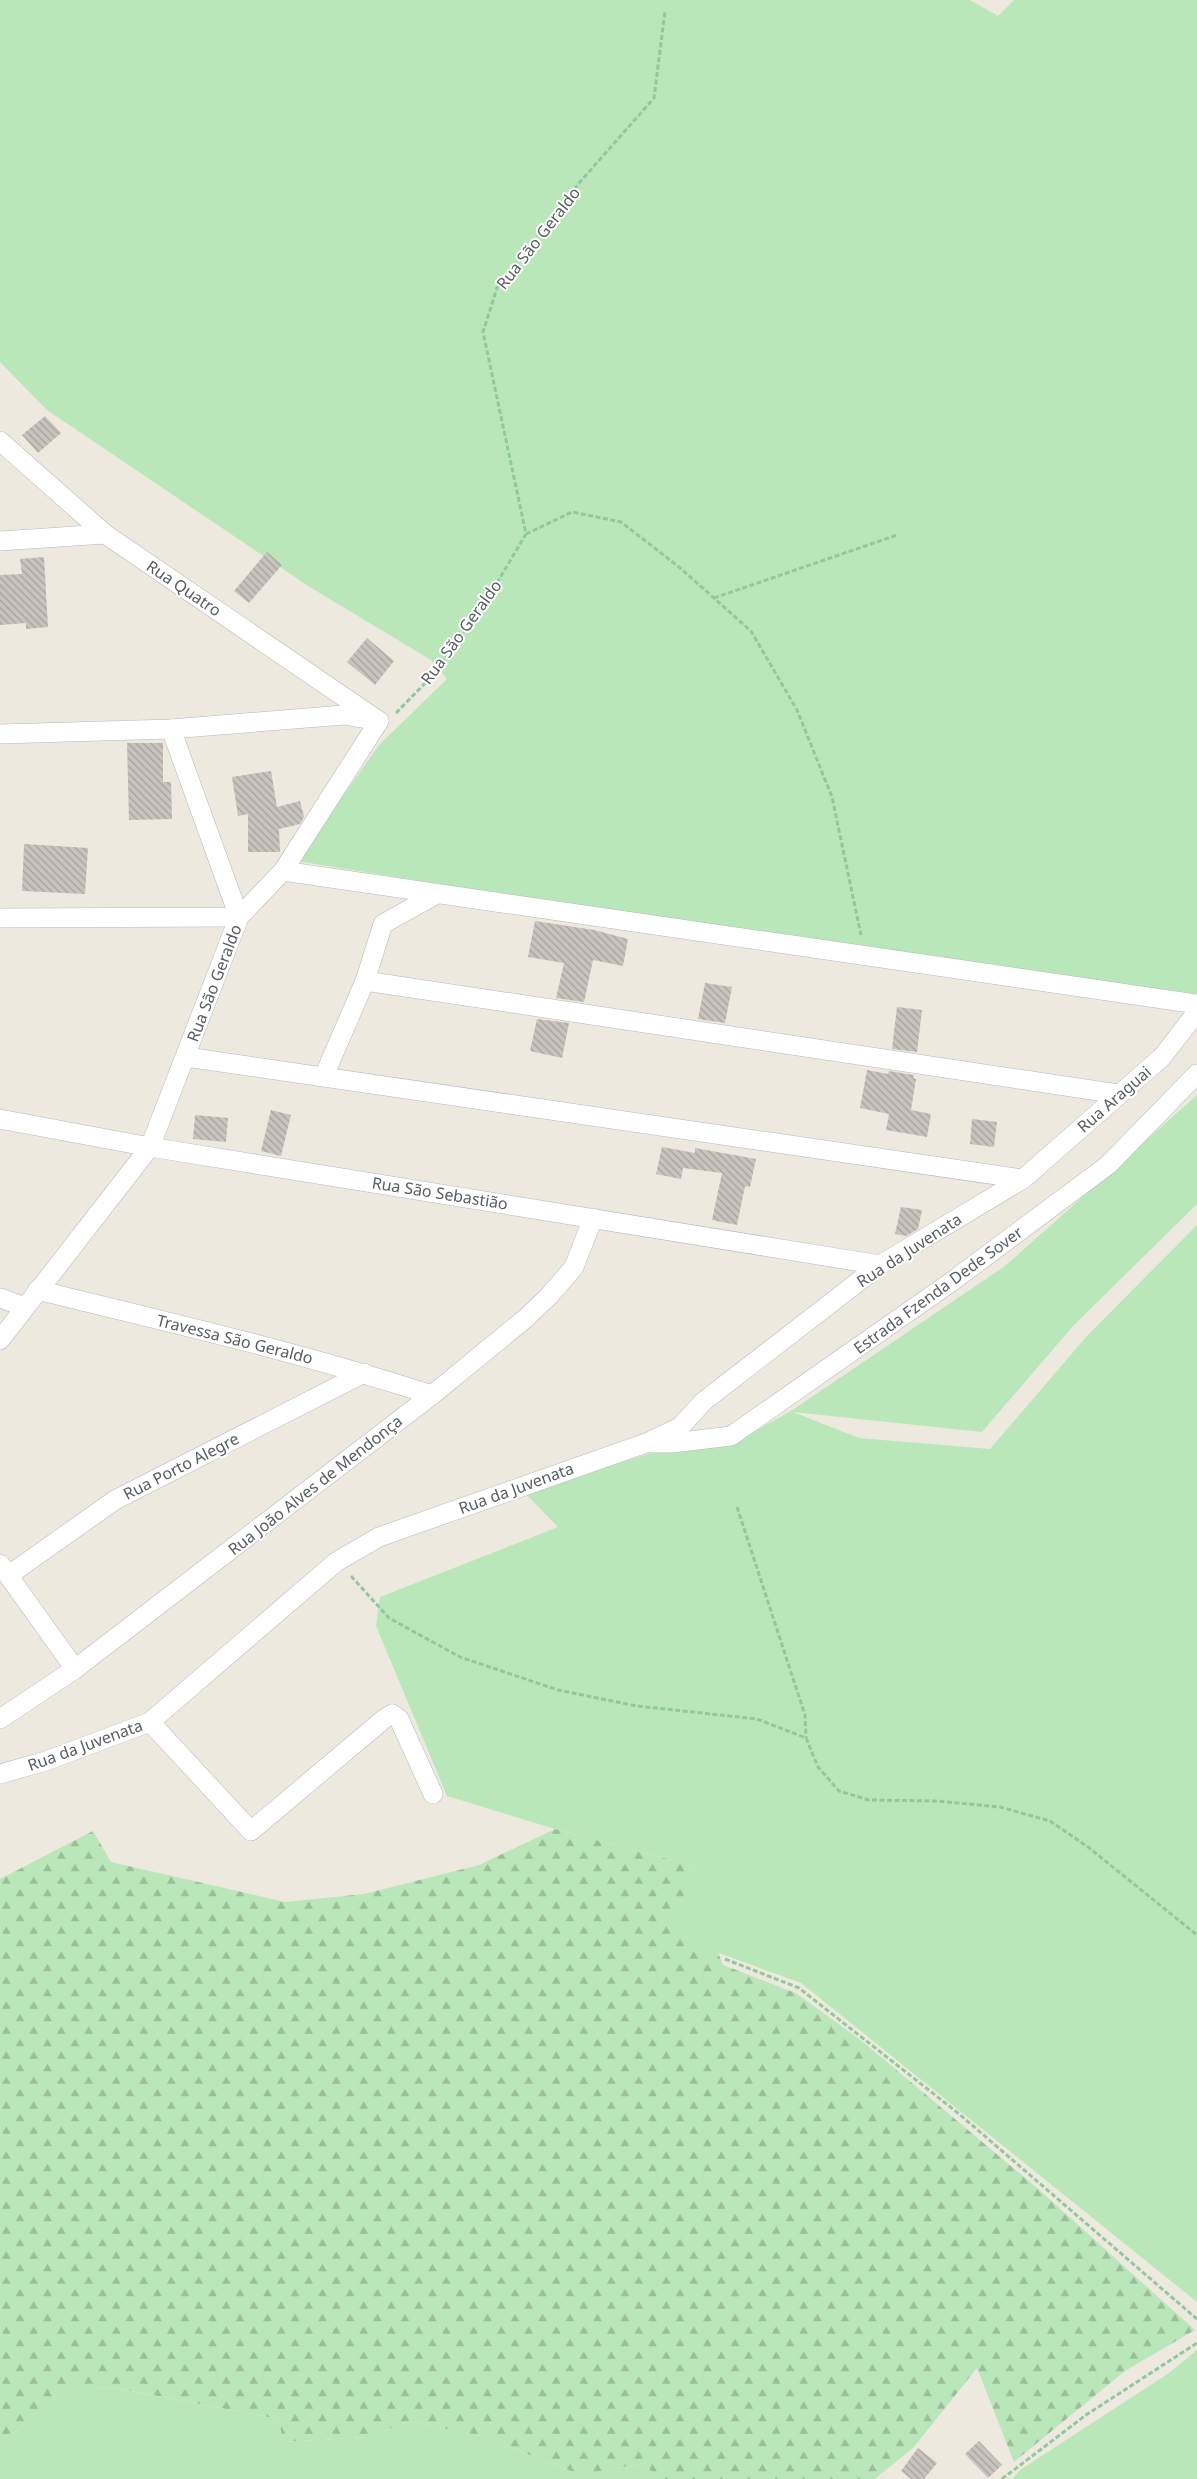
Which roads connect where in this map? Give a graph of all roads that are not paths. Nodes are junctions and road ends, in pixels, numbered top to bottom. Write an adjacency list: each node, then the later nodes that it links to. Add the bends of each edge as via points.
1 (0, 440): 2 (street, Rua Quatro)
2 (105, 534): 3 (street); 4 (street, Rua Quatro)
3 (0, 541)
4 (379, 720): 5 (street, via 344,715); 7 (street, Rua São Geraldo)
5 (171, 729): 6 (street); 9 (street)
6 (0, 734)
7 (283, 871): 8 (street); 9 (street, Rua São Geraldo)
8 (435, 895): 11 (street, via 384,924); 12 (street)
9 (240, 917): 10 (street); 14 (street, Rua São Geraldo)
10 (0, 918)
11 (365, 980): 16 (street); 17 (street)
12 (1197, 1004)
13 (1197, 1012): 17 (street, Rua Araguai, via 1162,1057)
14 (186, 1057): 16 (street); 19 (street, Rua São Geraldo)
15 (1197, 1074): 29 (street, Estrada Fzenda Dede Sover, via 1108,1165 954,1280 731,1436 672,1443)
16 (324, 1076): 20 (street)
17 (1118, 1094): 20 (street, Rua Araguai)
18 (0, 1120): 19 (street, Rua São Sebastião)
19 (150, 1146): 21 (street, Rua São Sebastião); 23 (street, Rua São Geraldo)
20 (1023, 1180): 22 (street, Rua da Juvenata)
21 (593, 1218): 22 (street, Rua São Sebastião); 28 (street, Rua João Alves de Mendonça, via 574,1267 549,1296)
22 (880, 1265): 29 (street, Rua da Juvenata, via 704,1401 680,1427)
23 (37, 1290): 25 (street, Rua São Geraldo); 27 (street, Travessa São Geraldo)
24 (0, 1298): 25 (street)
25 (25, 1307): 26 (street, Rua São Geraldo)
26 (0, 1340)
27 (364, 1373): 28 (street, Travessa São Geraldo); 30 (street, Rua Porto Alegre, via 115,1500)
28 (432, 1395): 31 (street, Rua João Alves de Mendonça)
29 (646, 1442): 33 (street, Rua da Juvenata, via 378,1537 336,1562)
30 (4, 1569): 31 (street)
31 (75, 1669): 32 (street, Rua João Alves de Mendonça)
32 (0, 1720)
33 (150, 1722): 34 (street, Rua da Juvenata, via 46,1762); 35 (street, via 251,1832 392,1714 399,1719)
34 (0, 1774)
35 (433, 1794)

